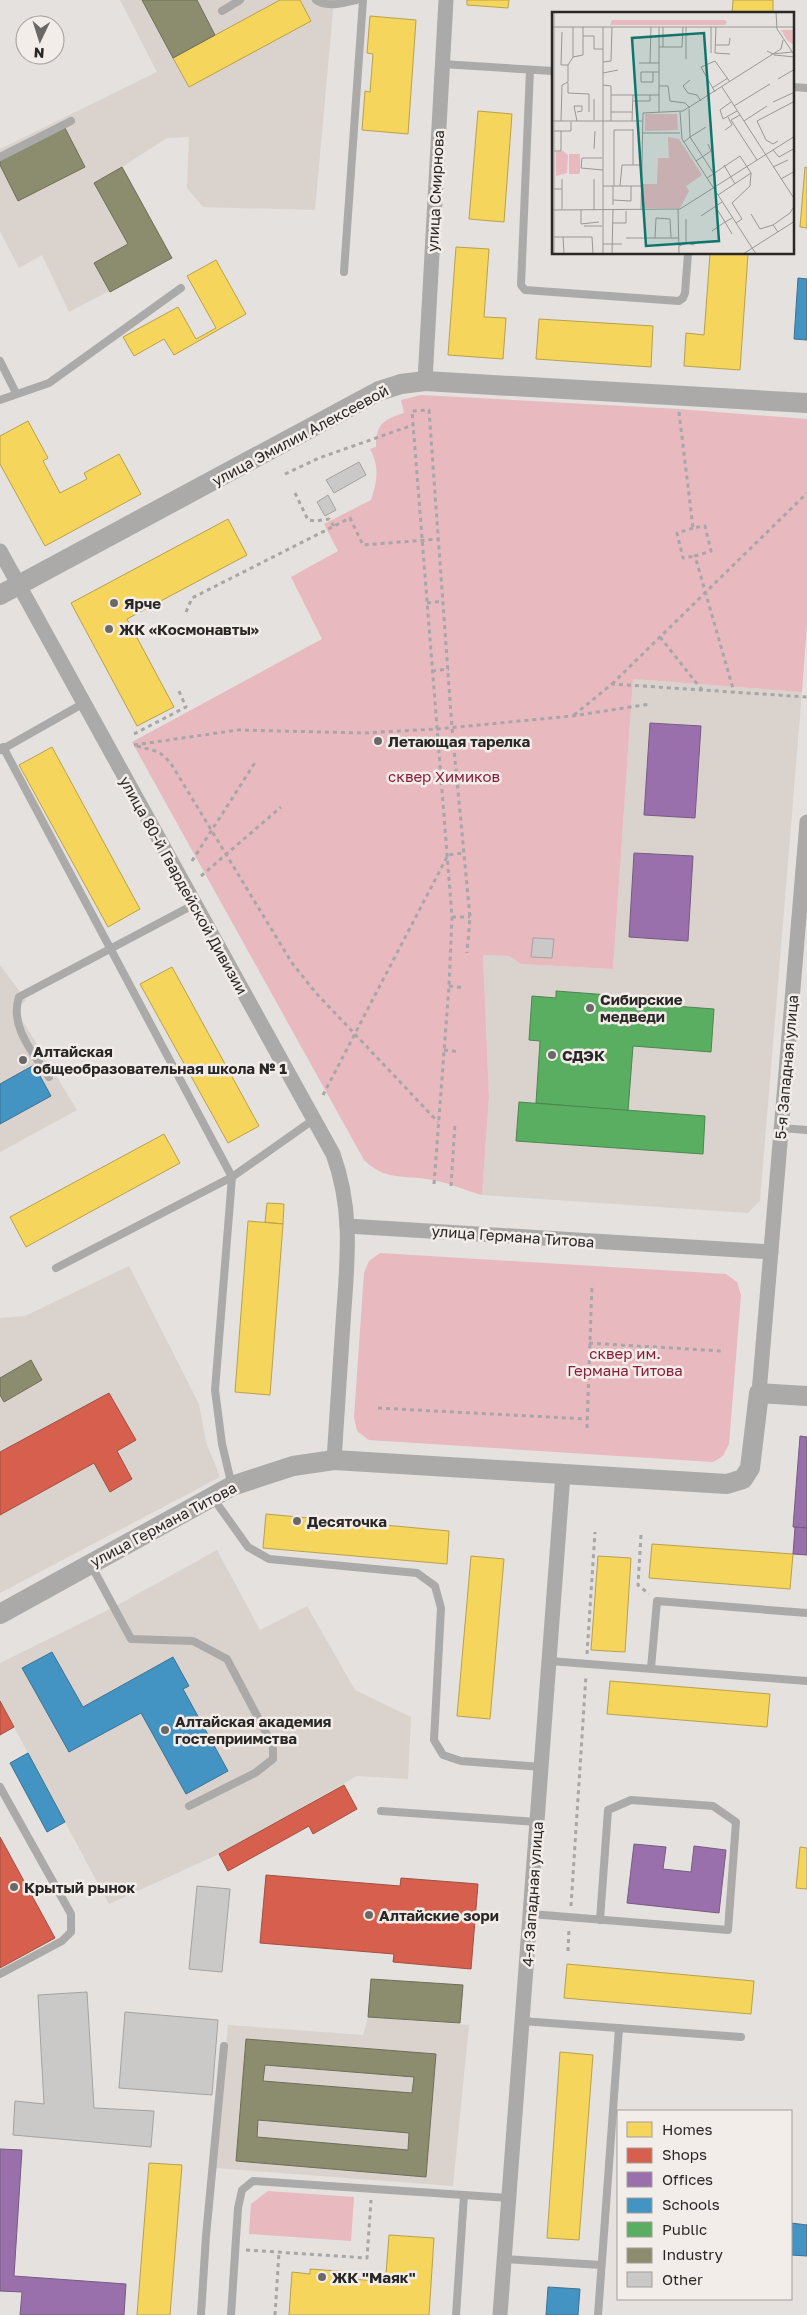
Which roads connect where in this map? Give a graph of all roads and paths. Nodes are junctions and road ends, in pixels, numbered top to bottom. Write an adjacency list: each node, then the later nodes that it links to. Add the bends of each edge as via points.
1 (240, 0): 6 (lane)
2 (316, 0): 3 (lane, via 338,4)
3 (356, 0)
4 (362, 0): 15 (lane)
5 (446, 0): 7 (street, улица Смирнова)
6 (222, 11)
7 (442, 64): 8 (lane); 18 (street, улица Смирнова)
8 (530, 70): 9 (lane); 14 (lane, via 521,285 525,290 679,301 686,293)
9 (552, 72)
10 (794, 87): 11 (lane)
11 (807, 88)
12 (71, 122): 13 (lane)
13 (0, 157)
14 (688, 255)
15 (344, 272)
16 (181, 288): 19 (lane, via 48,383)
17 (0, 361): 19 (lane)
18 (425, 381): 21 (street, улица Эмилии Алексеевой); 33 (street, улица Эмилии Алексеевой, via 379,391)
19 (16, 393): 20 (lane)
20 (0, 400)
21 (807, 403)
22 (679, 409): 28 (path)
23 (413, 425): 24 (path, via 319,458); 29 (path, via 412,411 428,410); 30 (path)
24 (285, 474)
25 (295, 493): 27 (path, via 308,520 330,519)
26 (807, 493): 34 (path)
27 (334, 526): 30 (path, via 350,518 363,545); 38 (path, via 192,598)
28 (693, 528): 32 (path, via 705,526 711,551); 32 (path, via 677,533 683,558)
29 (438, 538): 30 (path); 36 (path)
30 (422, 540): 37 (path)
31 (0, 551): 33 (street, улица 80-й Гвардейской Дивизии)
32 (695, 556): 34 (path)
33 (19, 585): 35 (street, улица Эмилии Алексеевой); 47 (street, улица 80-й Гвардейской Дивизии)
34 (706, 592): 39 (path); 45 (path)
35 (0, 595)
36 (444, 601): 37 (path); 40 (path)
37 (426, 603): 41 (path)
38 (186, 612)
39 (660, 637): 42 (path); 44 (path)
40 (449, 669): 41 (path); 50 (path)
41 (432, 670): 51 (path)
42 (612, 684): 44 (path); 49 (path)
43 (178, 689): 52 (path, via 186,707)
44 (702, 690): 45 (path)
45 (734, 692): 46 (path)
46 (807, 697)
47 (84, 703): 53 (lane); 64 (street, улица 80-й Гвардейской Дивизии)
48 (650, 704): 49 (path)
49 (572, 716): 50 (path)
50 (452, 728): 51 (path); 58 (path)
51 (436, 729): 57 (path, via 363,733 238,730 134,745 158,752 170,762); 60 (path)
52 (134, 734)
53 (2, 749): 67 (lane)
54 (256, 761): 57 (path)
55 (282, 807): 59 (path)
56 (807, 822): 63 (street, 5-я Западная улица)
57 (212, 831): 59 (path); 61 (path)
58 (464, 853): 60 (path); 66 (path)
59 (226, 854): 62 (path); 71 (path, via 292,963)
60 (448, 855): 65 (path); 71 (path)
61 (192, 861)
62 (201, 876)
63 (804, 903): 79 (street, 5-я Западная улица)
64 (195, 904): 67 (lane); 76 (street, улица 80-й Гвардейской Дивизии)
65 (452, 917): 66 (path); 69 (path)
66 (470, 917): 68 (path)
67 (111, 949): 74 (lane, via 19,997 15,1010 19,1025); 81 (lane)
68 (467, 953)
69 (449, 986): 70 (path); 72 (path)
70 (464, 988)
71 (355, 1034): 75 (path); 77 (path)
72 (444, 1050): 73 (path); 77 (path)
73 (459, 1052)
74 (49, 1077)
75 (323, 1096)
76 (313, 1120): 81 (lane); 84 (street, улица 80-й Гвардейской Дивизии, via 333,1154 342,1180)
77 (438, 1122): 82 (path)
78 (455, 1123): 83 (path)
79 (781, 1128): 80 (lane); 85 (street, 5-я Западная улица)
80 (807, 1130)
81 (232, 1177): 86 (lane); 97 (lane, via 215,1390 222,1444)
82 (434, 1184)
83 (451, 1186)
84 (347, 1226): 85 (street, улица Германа Титова); 95 (street)
85 (771, 1252): 90 (street, улица Германа Титова)
86 (56, 1268)
87 (592, 1284): 88 (path)
88 (589, 1343): 89 (path); 93 (path)
89 (721, 1351)
90 (759, 1393): 91 (street); 96 (street, улица Германа Титова, via 750,1468 743,1479 727,1484)
91 (807, 1396)
92 (378, 1408): 93 (path)
93 (587, 1419): 94 (path)
94 (587, 1428)
95 (334, 1460): 96 (street, улица Германа Титова); 97 (street, улица Германа Титова, via 292,1466)
96 (563, 1474): 105 (street, 4-я Западная улица)
97 (232, 1486): 98 (street, улица Германа Титова)
98 (212, 1497): 101 (street, улица Германа Титова); 109 (lane, via 248,1547 270,1559 417,1573 435,1586 441,1608 434,1740 443,1755 461,1760)
99 (595, 1532): 106 (path)
100 (641, 1535): 102 (path, via 638,1585)
101 (90, 1563): 104 (street, улица Германа Титова); 111 (lane, via 131,1639 193,1641 227,1659 274,1746 273,1759 255,1773)
102 (657, 1601): 103 (lane); 107 (lane)
103 (807, 1613)
104 (0, 1614)
105 (550, 1661): 106 (lane); 109 (street, 4-я Западная улица)
106 (587, 1664): 107 (lane); 115 (path)
107 (651, 1668): 108 (lane)
108 (807, 1682)
109 (542, 1767): 113 (street, 4-я Западная улица)
110 (0, 1787): 118 (lane, via 71,1914 71,1932 62,1941)
111 (189, 1806)
112 (381, 1811): 113 (lane)
113 (538, 1822): 114 (street, 4-я Западная улица)
114 (531, 1914): 115 (lane); 119 (street, 4-я Западная улица)
115 (570, 1918): 116 (lane); 117 (path)
116 (600, 1920): 116 (lane, via 728,1930 736,1822 713,1806 630,1800 608,1810)
117 (568, 1951)
118 (0, 1974)
119 (522, 2021): 120 (lane); 125 (street, 4-я Западная улица)
120 (619, 2028): 121 (lane); 129 (lane)
121 (741, 2037)
122 (224, 2046): 130 (lane)
123 (372, 2189): 124 (lane); 126 (lane, via 253,2181 242,2190); 127 (path, via 367,2258)
124 (464, 2195): 125 (lane); 133 (lane)
125 (509, 2198): 128 (street, 4-я Западная улица)
126 (236, 2249): 127 (path); 131 (lane)
127 (279, 2252): 132 (path)
128 (504, 2259): 129 (lane); 134 (street, 4-я Западная улица)
129 (601, 2265): 135 (lane)
130 (201, 2315)
131 (231, 2315)
132 (275, 2315)
133 (456, 2315)
134 (500, 2315)
135 (598, 2315)

